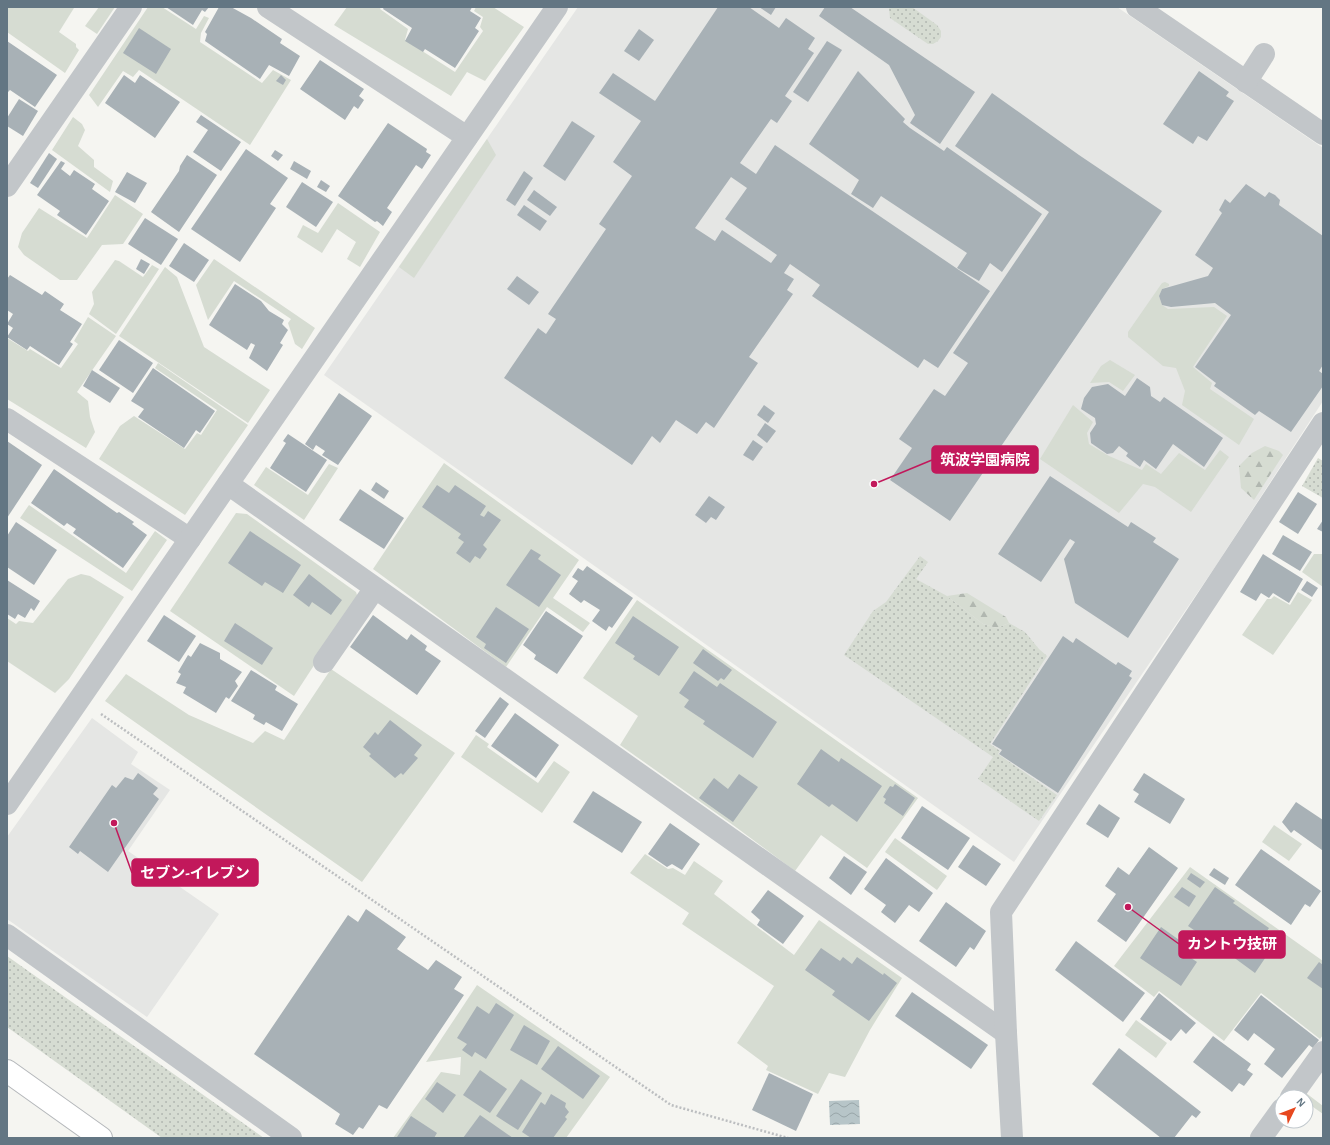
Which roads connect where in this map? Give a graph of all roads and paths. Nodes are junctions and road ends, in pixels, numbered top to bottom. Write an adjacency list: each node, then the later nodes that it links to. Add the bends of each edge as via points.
1 (132, 7): 9 (street)
2 (268, 7): 8 (street)
3 (557, 7): 8 (street)
4 (1137, 7): 6 (street)
5 (1264, 54): 6 (street)
6 (1246, 82): 7 (street)
7 (1322, 130)
8 (467, 137): 12 (street)
9 (7, 186)
10 (7, 419): 13 (street)
11 (1323, 423): 19 (street, via 1001,912)
12 (228, 484): 13 (street); 14 (street)
13 (190, 539): 17 (street)
14 (375, 588): 15 (street); 19 (street)
15 (324, 662)
16 (101, 714): 26 (path, via 670,1105)
17 (7, 804)
18 (7, 935): 25 (street)
19 (1006, 1033): 27 (street)
20 (1323, 1052): 22 (street)
21 (7, 1071): 24 (highway)
22 (1296, 1089)
23 (1274, 1120): 28 (street)
24 (101, 1138)
25 (291, 1138)
26 (788, 1138)
27 (1012, 1138)
28 (1261, 1138)

